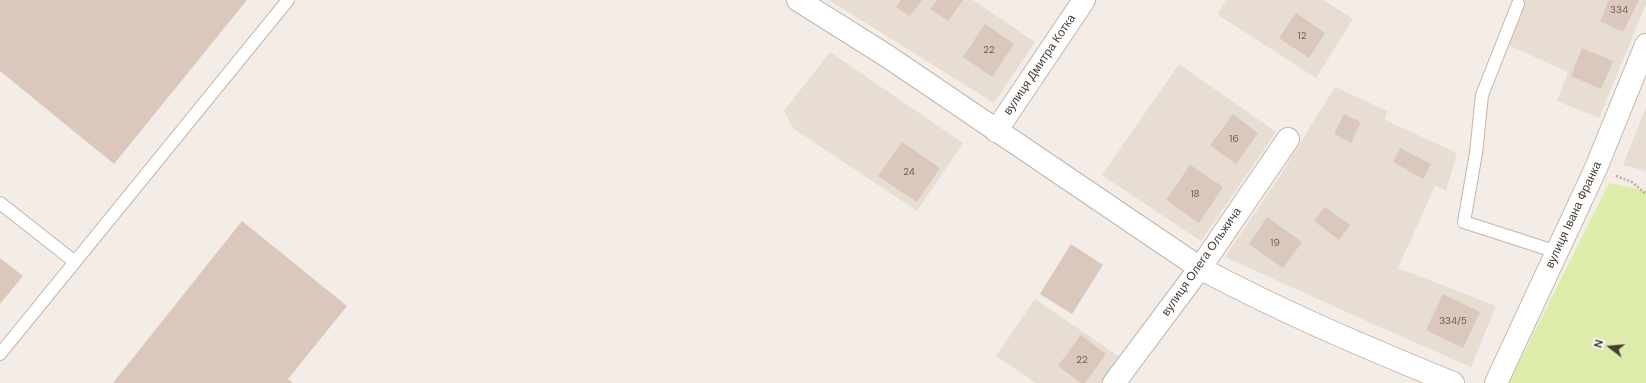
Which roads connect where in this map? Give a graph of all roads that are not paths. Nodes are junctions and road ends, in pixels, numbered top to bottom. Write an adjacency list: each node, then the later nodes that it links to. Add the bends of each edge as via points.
1 (288, 0): 10 (lane)
2 (798, 0): 6 (street, via 887,56)
3 (1084, 0): 6 (street, вулиця Дмитра Котка)
4 (1518, 4): 9 (lane, via 1482,95 1476,153 1464,222)
5 (1646, 45): 9 (street, вулиця Івана Франка, via 1596,168)
6 (996, 131): 11 (street)
7 (1288, 139): 11 (street, вулиця Олега Ольжича)
8 (0, 203): 10 (lane)
9 (1557, 252): 15 (street, вулиця Івана Франка)
10 (76, 262): 12 (lane)
11 (1200, 268): 13 (street, вулиця Олега Ольжича); 14 (street, via 1241,290 1360,345)
12 (0, 354)
13 (1114, 383)
14 (1453, 383)
15 (1496, 383)

